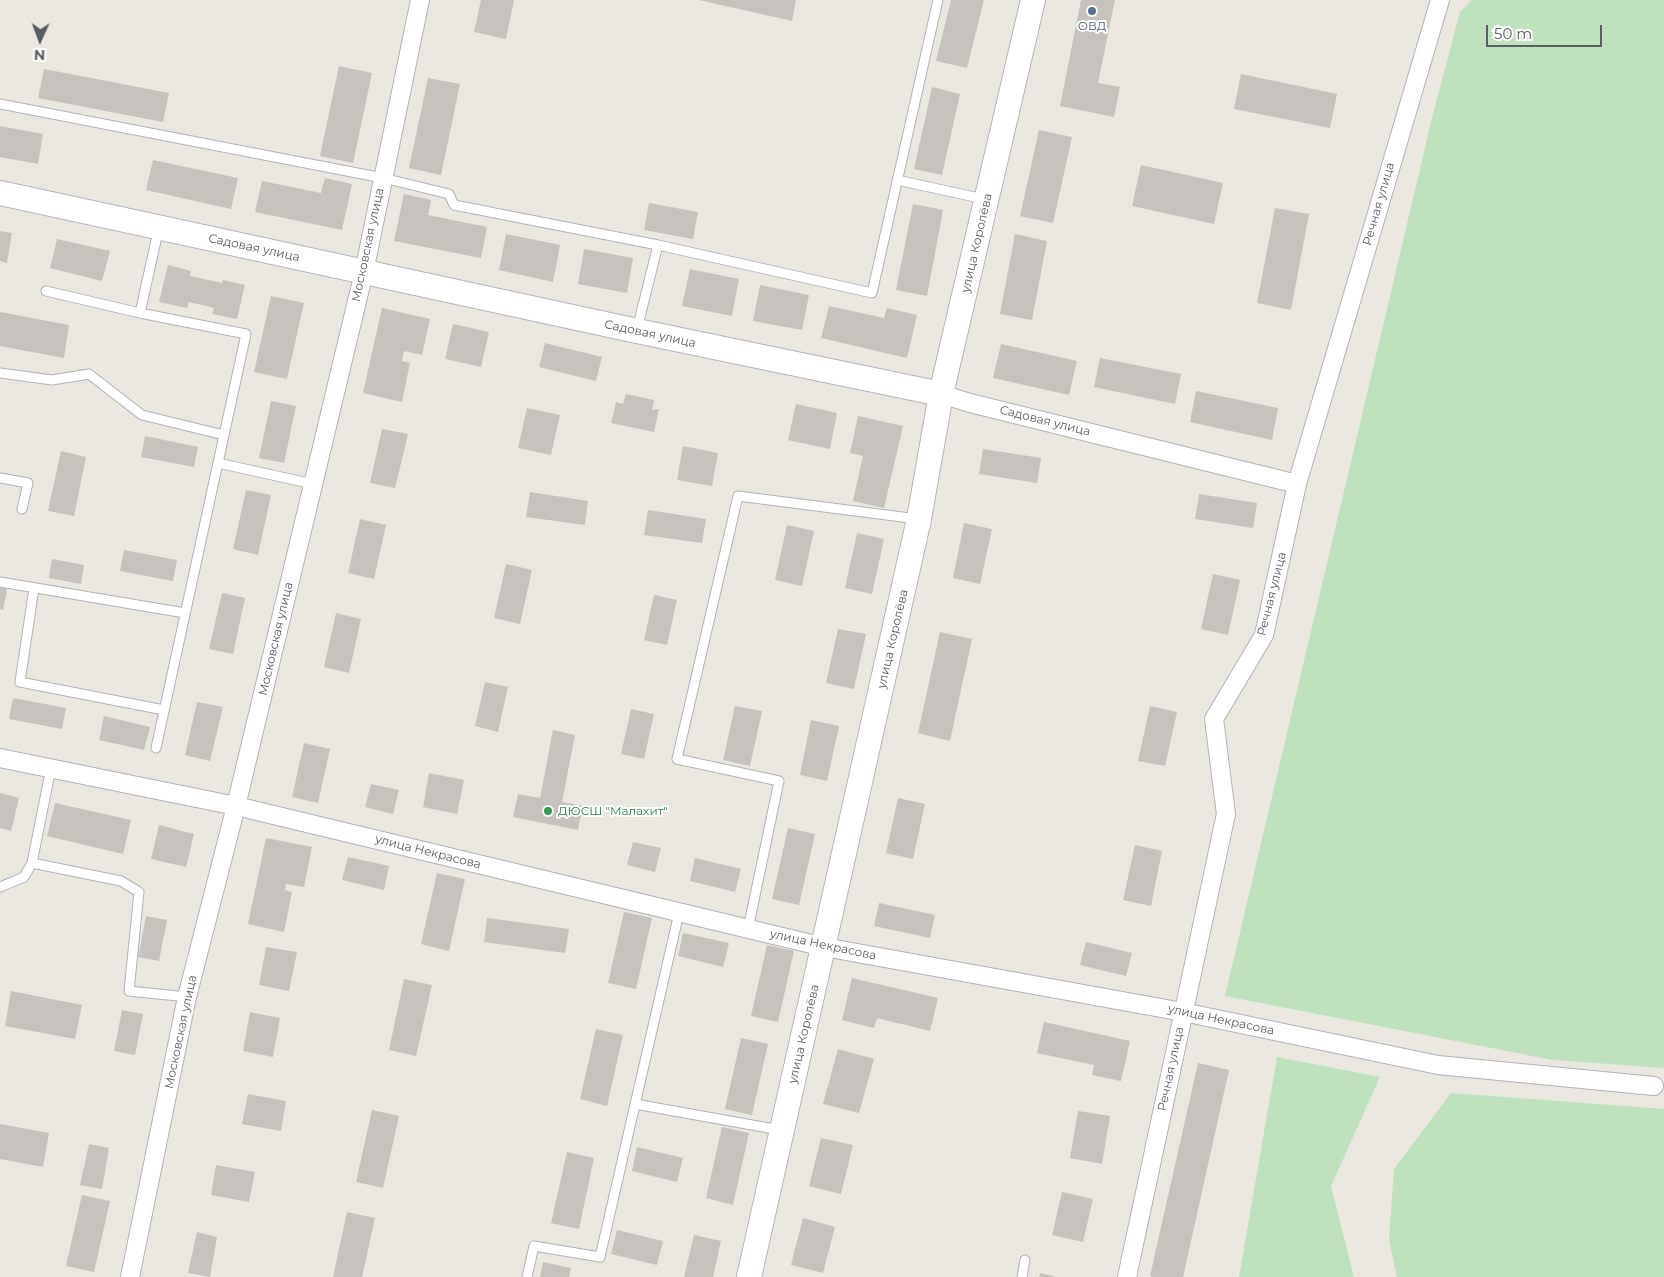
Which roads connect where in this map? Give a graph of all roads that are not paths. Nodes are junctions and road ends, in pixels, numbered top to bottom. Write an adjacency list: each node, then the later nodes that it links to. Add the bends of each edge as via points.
1 (420, 0): 6 (street, Московская улица)
2 (938, 0): 7 (lane)
3 (1033, 0): 9 (street, улица Королёва)
4 (1440, 0): 22 (street, Речная улица)
5 (0, 104): 6 (lane)
6 (383, 178): 11 (lane, via 449,194 454,205); 12 (street, Московская улица)
7 (897, 180): 9 (lane); 11 (lane, via 872,293)
8 (0, 192): 10 (street, Садовая улица)
9 (987, 200): 17 (street, улица Королёва)
10 (159, 227): 12 (street, Садовая улица); 14 (lane)
11 (658, 245): 15 (lane)
12 (364, 272): 15 (street, Садовая улица); 21 (street, Московская улица)
13 (46, 291): 14 (lane)
14 (140, 313): 18 (lane, via 246,334)
15 (637, 331): 17 (street, Садовая улица)
16 (0, 373): 18 (lane, via 52,380 89,374 142,415)
17 (941, 394): 22 (street, Садовая улица); 24 (street, улица Королёва)
18 (224, 435): 19 (lane)
19 (218, 463): 21 (lane); 27 (lane)
20 (0, 478): 23 (lane, via 28,483)
21 (313, 484): 32 (street, Московская улица)
22 (1297, 484): 39 (street, Речная улица, via 1264,635 1214,719 1226,814)
23 (22, 509)
24 (919, 520): 36 (lane, via 738,496 677,759 779,781); 37 (street, улица Королёва)
25 (0, 582): 26 (lane)
26 (34, 588): 27 (lane); 28 (lane, via 20,682)
27 (185, 613): 28 (lane)
28 (164, 710): 29 (lane)
29 (156, 748)
30 (0, 758): 31 (street, улица Некрасова)
31 (51, 768): 32 (street, улица Некрасова); 33 (lane)
32 (236, 806): 35 (street, улица Некрасова); 38 (street, Московская улица)
33 (32, 863): 34 (lane, via 24,877); 38 (lane, via 122,881 139,892 129,991)
34 (0, 887)
35 (679, 913): 36 (street, улица Некрасова); 41 (lane)
36 (748, 929): 37 (street, улица Некрасова)
37 (824, 947): 39 (street, улица Некрасова); 42 (street, улица Королёва)
38 (187, 997): 45 (street, Московская улица)
39 (1183, 1012): 40 (street, улица Некрасова, via 1438,1065); 48 (street, Речная улица)
40 (1654, 1086)
41 (635, 1104): 42 (lane); 46 (lane, via 600,1257 534,1246)
42 (782, 1131): 44 (street, улица Королёва)
43 (1025, 1260): 47 (lane)
44 (752, 1275)
45 (130, 1277)
46 (528, 1277)
47 (1022, 1277)
48 (1127, 1277)

